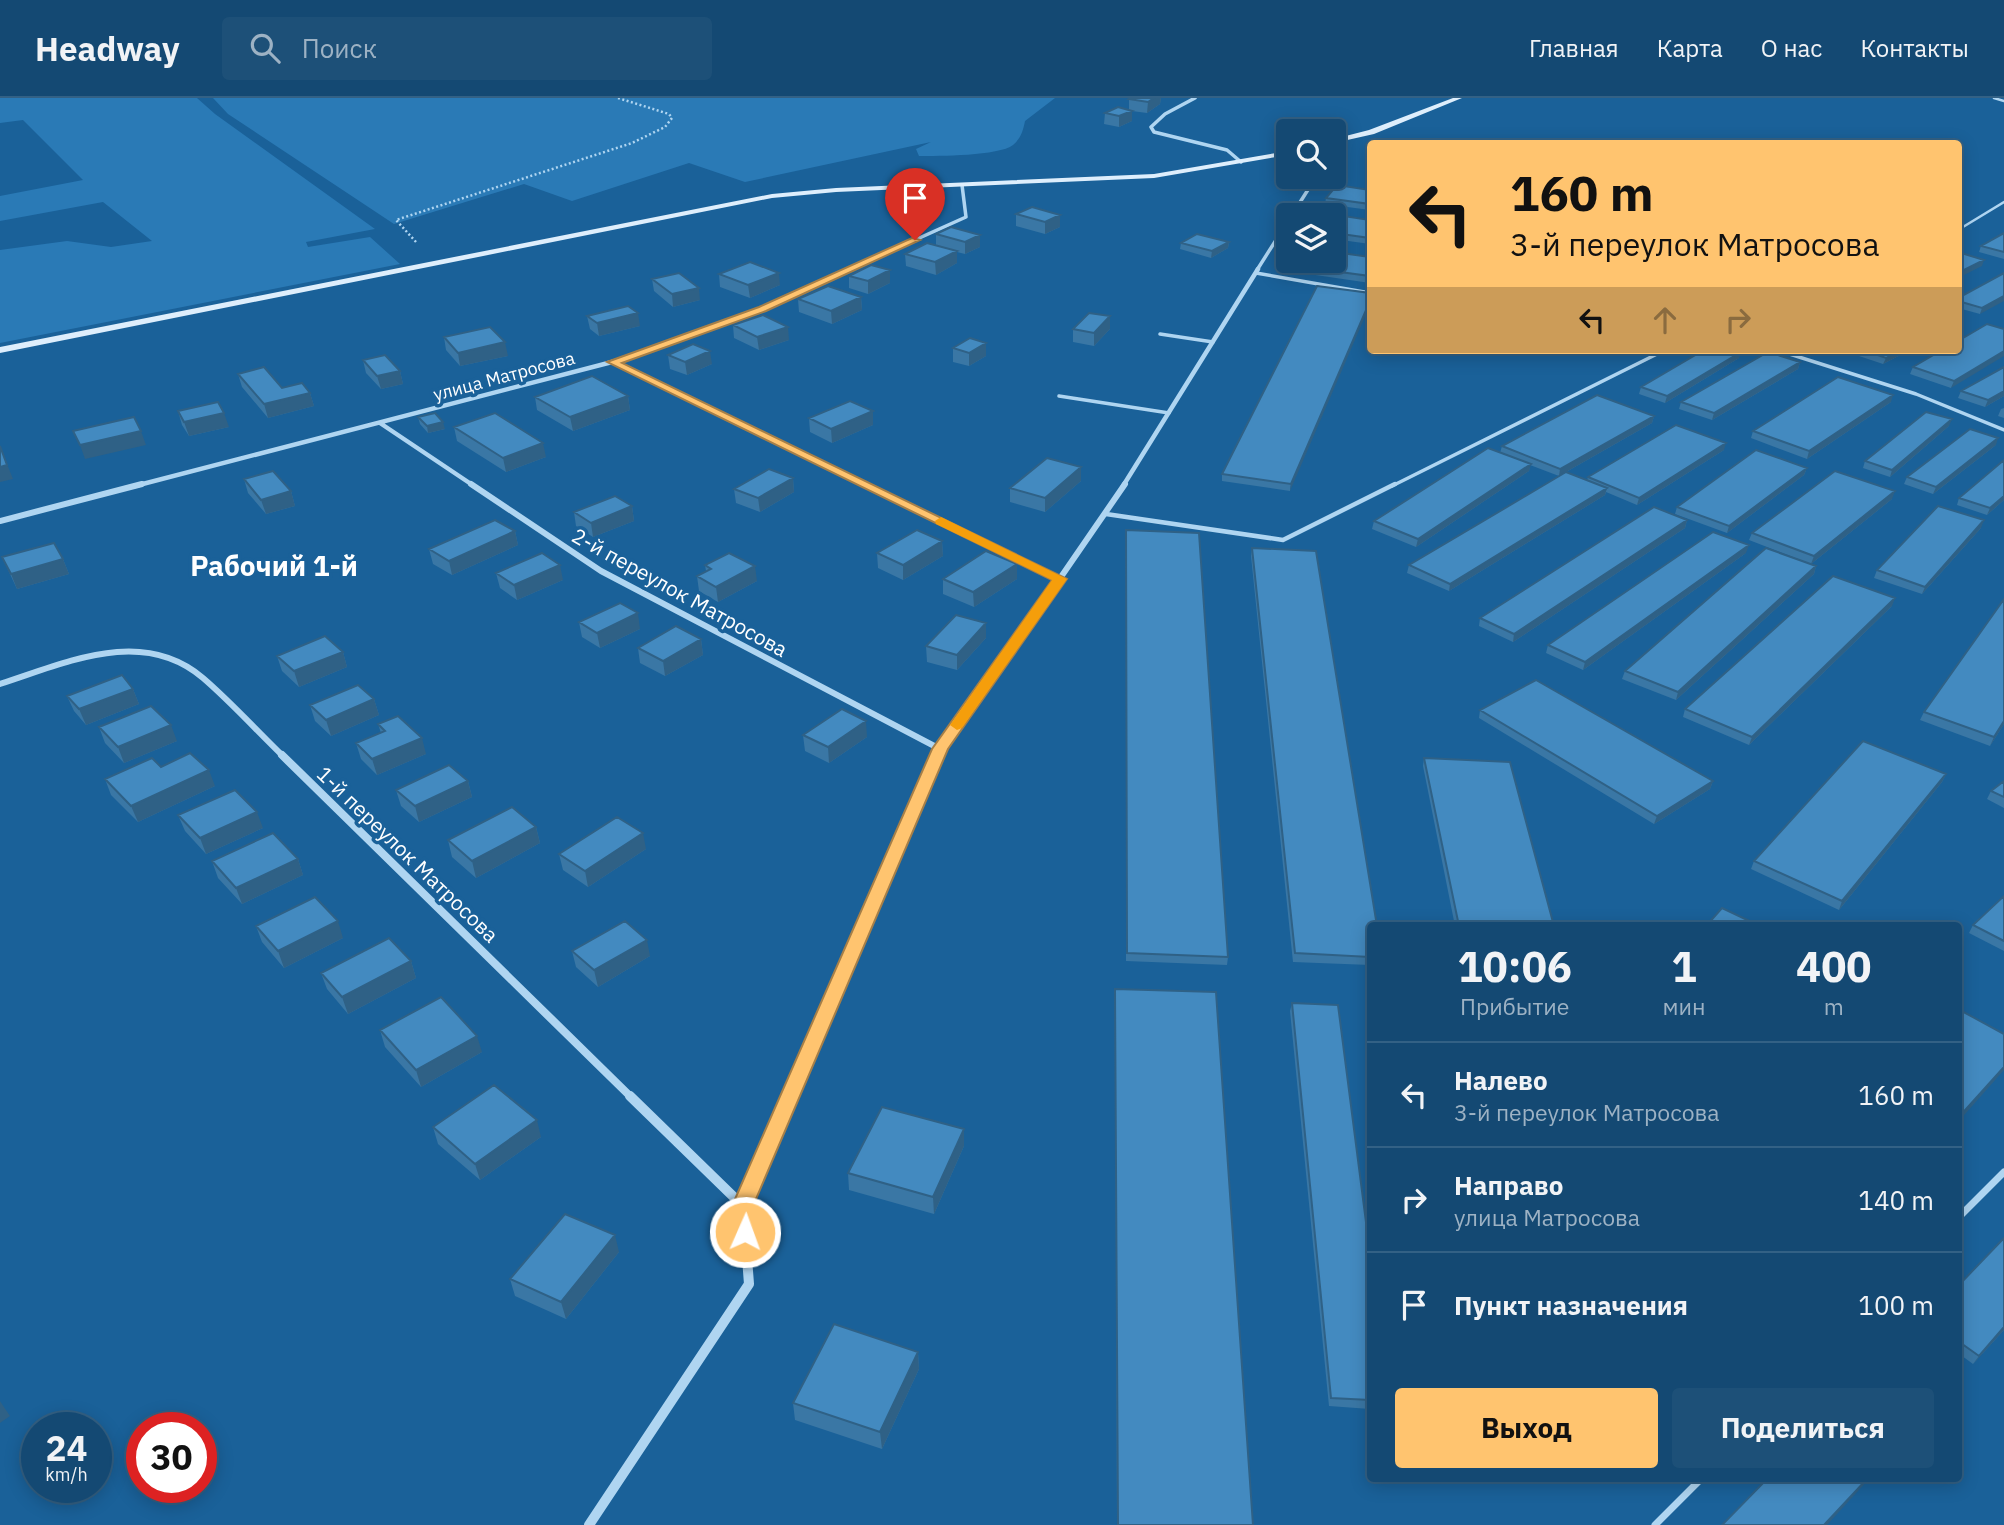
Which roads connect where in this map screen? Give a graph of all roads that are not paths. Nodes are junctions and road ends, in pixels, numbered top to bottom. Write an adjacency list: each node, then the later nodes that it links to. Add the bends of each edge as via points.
1 (1195, 98): 7 (street, via 1151,127 1164,136 1227,150)
2 (1459, 98): 5 (main road)
3 (1994, 98): 4 (lane)
4 (2004, 101)
5 (1346, 138)
6 (1276, 155): 7 (main road)
7 (1241, 162): 8 (main road, via 1154,176)
8 (962, 185): 16 (main road, via 772,196); 19 (street, улица Матросова, via 966,217 762,309)
9 (2004, 202): 10 (lane)
10 (1962, 228)
11 (1276, 240): 12 (street)
12 (1256, 273): 13 (lane); 15 (street)
13 (1367, 292)
14 (1160, 334): 15 (lane)
15 (1213, 342): 21 (street)
16 (0, 350)
17 (1657, 354): 24 (lane, via 1283,540)
18 (1790, 354): 23 (lane, via 1916,394)
19 (612, 362): 22 (street, улица Матросова); 26 (street)
20 (1059, 396): 21 (lane)
21 (1169, 413): 24 (street)
22 (380, 423): 25 (street, улица Матросова); 28 (street, 2-й переулок Матросова, via 601,571)
23 (2004, 430)
24 (1106, 514): 26 (street)
25 (0, 521)
26 (1060, 579): 28 (street)
27 (0, 684): 30 (street, 1-й переулок Матросова, via 115,652 147,651 180,662 202,677)
28 (940, 749): 30 (street)
29 (2004, 1172): 31 (lane)
30 (743, 1206): 33 (street, via 749,1284)
31 (1962, 1214)
32 (1698, 1482): 34 (lane)
33 (589, 1525)
34 (1656, 1525)

